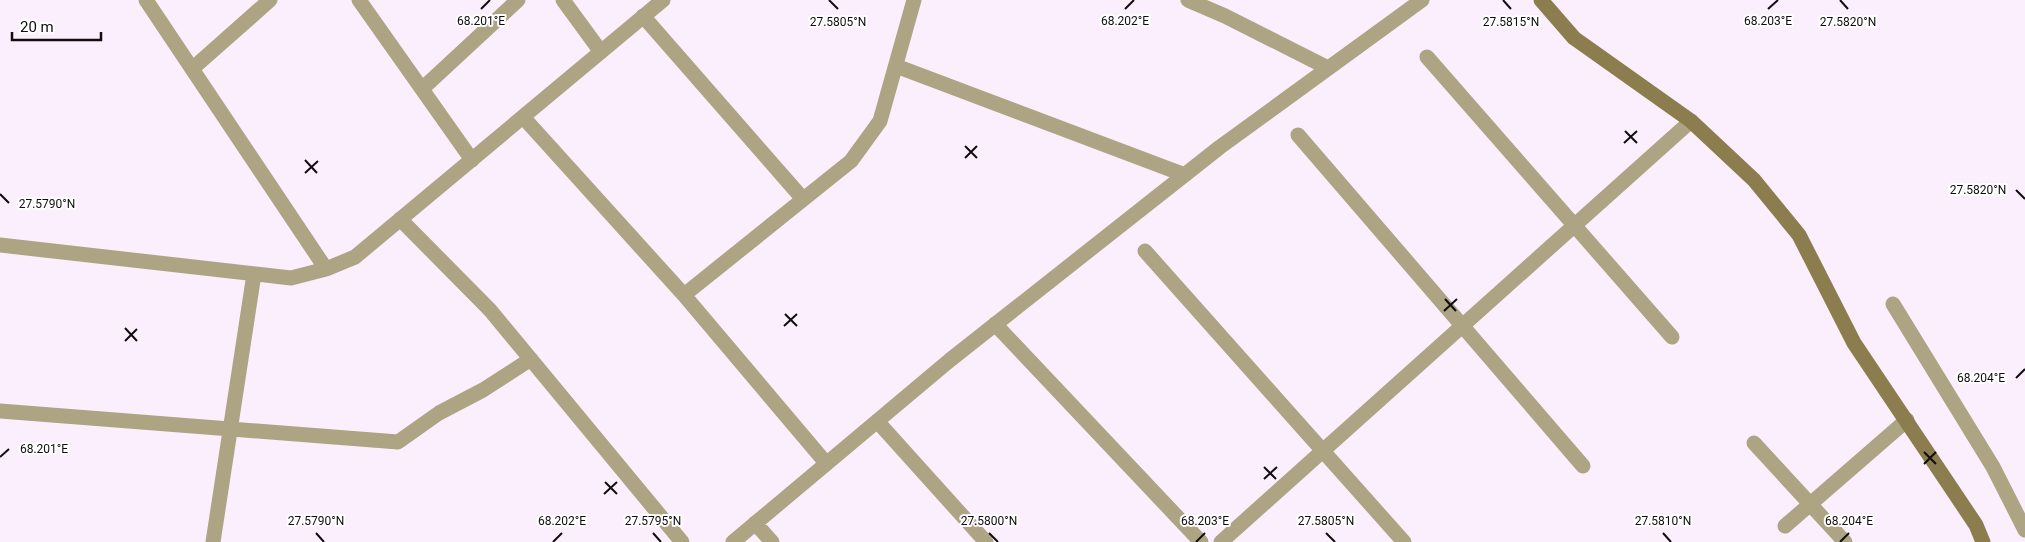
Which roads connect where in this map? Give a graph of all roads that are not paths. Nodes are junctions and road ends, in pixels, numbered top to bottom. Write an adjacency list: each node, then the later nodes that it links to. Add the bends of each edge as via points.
1 (146, 0): 16 (street)
2 (270, 0): 16 (street)
3 (359, 0): 17 (street)
4 (518, 0): 17 (street)
5 (563, 0): 12 (street)
6 (663, 0): 11 (street)
7 (914, 0): 14 (street)
8 (1188, 0): 15 (street)
9 (1422, 0): 15 (street)
10 (1541, 0): 19 (street, via 1574,38)
11 (643, 16): 12 (street); 23 (street)
12 (601, 52): 18 (street)
13 (1427, 57): 25 (street)
14 (896, 66): 22 (street); 23 (street, via 880,121 851,161)
15 (1328, 68): 22 (street)
16 (192, 69): 28 (street)
17 (422, 89): 21 (street)
18 (523, 116): 21 (street); 30 (street)
19 (1691, 120): 25 (street); 37 (street, via 1754,180 1799,235 1854,343)
20 (1298, 135): 33 (street)
21 (472, 160): 24 (street)
22 (1185, 175): 32 (street)
23 (803, 199): 30 (street)
24 (400, 219): 28 (street, via 355,257); 35 (street, via 473,292)
25 (1574, 225): 33 (street); 34 (street)
26 (0, 244): 29 (street)
27 (1145, 251): 41 (street)
28 (326, 270): 29 (street, via 291,278)
29 (254, 274): 39 (street)
30 (684, 296): 42 (street)
31 (1893, 304): 47 (street, via 1993,468)
32 (995, 324): 38 (street); 53 (street)
33 (1462, 326): 41 (street); 43 (street)
34 (1672, 337)
35 (531, 359): 39 (street, via 483,390 438,413 398,442); 49 (street)
36 (0, 411): 39 (street)
37 (1906, 420): 44 (street); 57 (street, via 1976,525)
38 (877, 421): 42 (street); 52 (street)
39 (230, 430): 48 (street)
40 (1754, 443): 44 (street)
41 (1323, 451): 54 (street); 55 (street)
42 (826, 463): 45 (street)
43 (1583, 466)
44 (1810, 504): 46 (street); 56 (street)
45 (755, 523): 50 (street); 51 (street)
46 (1785, 526)
47 (2025, 530)
48 (213, 542)
49 (682, 542)
50 (733, 542)
51 (772, 542)
52 (986, 542)
53 (1200, 542)
54 (1221, 542)
55 (1404, 542)
56 (1845, 542)
57 (1983, 542)

